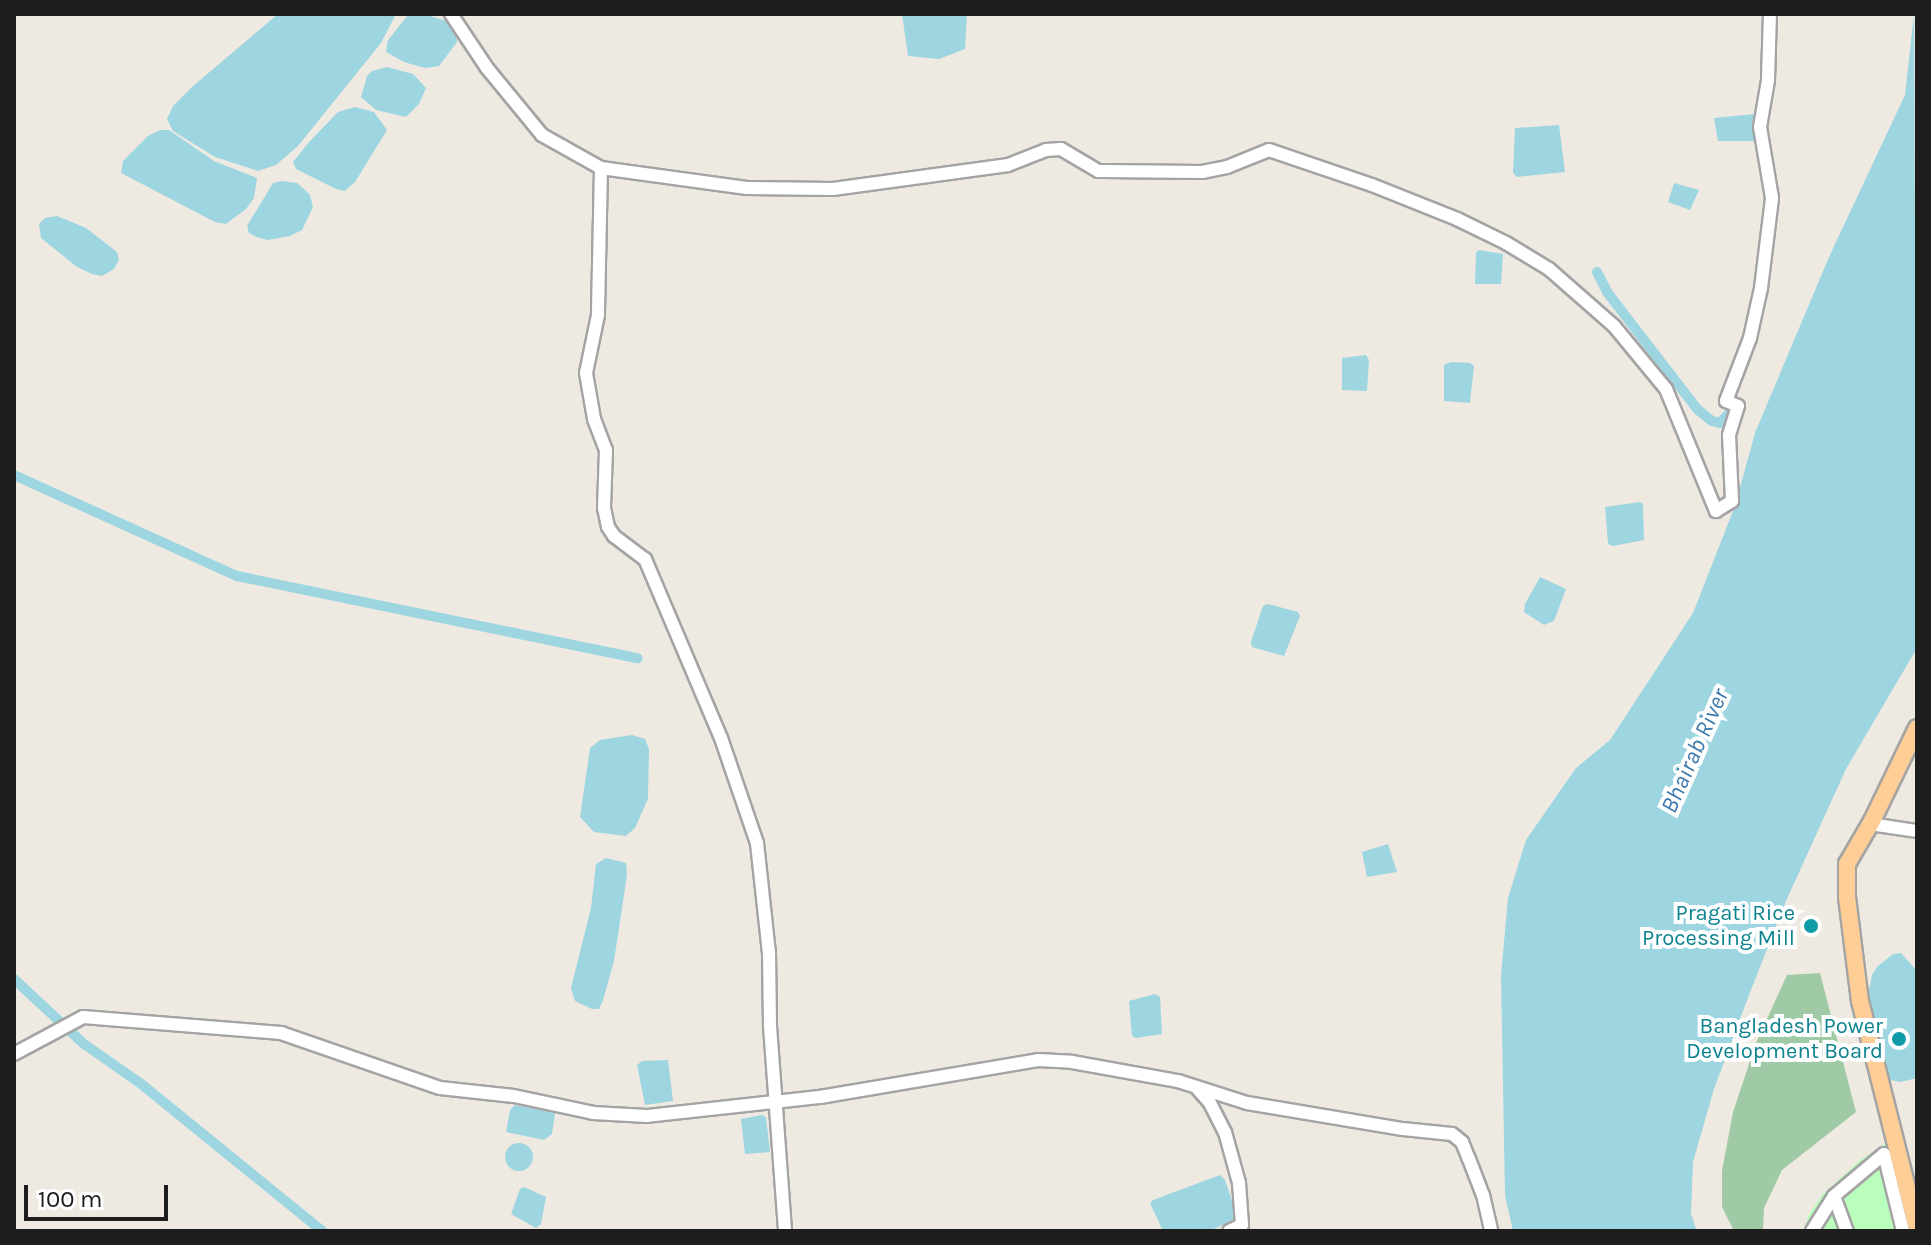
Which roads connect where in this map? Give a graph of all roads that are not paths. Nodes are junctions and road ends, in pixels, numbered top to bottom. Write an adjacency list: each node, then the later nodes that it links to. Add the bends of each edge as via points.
1 (451, 14): 3 (street, via 542,135)
2 (1770, 14): 3 (street, via 1760,127 1772,198 1750,338 1726,401 1738,406 1729,435 1732,501 1716,511 1666,389 1614,326 1549,269 1457,219 1269,150 1202,172 1098,171 1061,149 1046,150 1008,165 833,189 747,188)
3 (601, 168): 9 (street, via 598,315 586,373 606,450 604,508 614,536 645,559 721,738 757,843)
4 (1917, 728): 5 (main road)
5 (1870, 824): 6 (street); 11 (main road, via 1847,864 1847,897 1860,1001)
6 (1917, 831)
7 (14, 1054): 9 (street, via 83,1017 281,1033 440,1088 514,1096 593,1113 647,1116)
8 (1195, 1086): 9 (street, via 1112,1068 1038,1060); 13 (street, via 1225,1132 1239,1183 1242,1225); 14 (street, via 1247,1103 1452,1134 1462,1142 1479,1183)
9 (776, 1101): 12 (street)
10 (1834, 1196): 15 (street); 16 (street); 17 (street, via 1884,1154)
11 (1917, 1228)
12 (785, 1231)
13 (1229, 1231)
14 (1491, 1231)
15 (1812, 1231)
16 (1847, 1231)
17 (1903, 1231)

